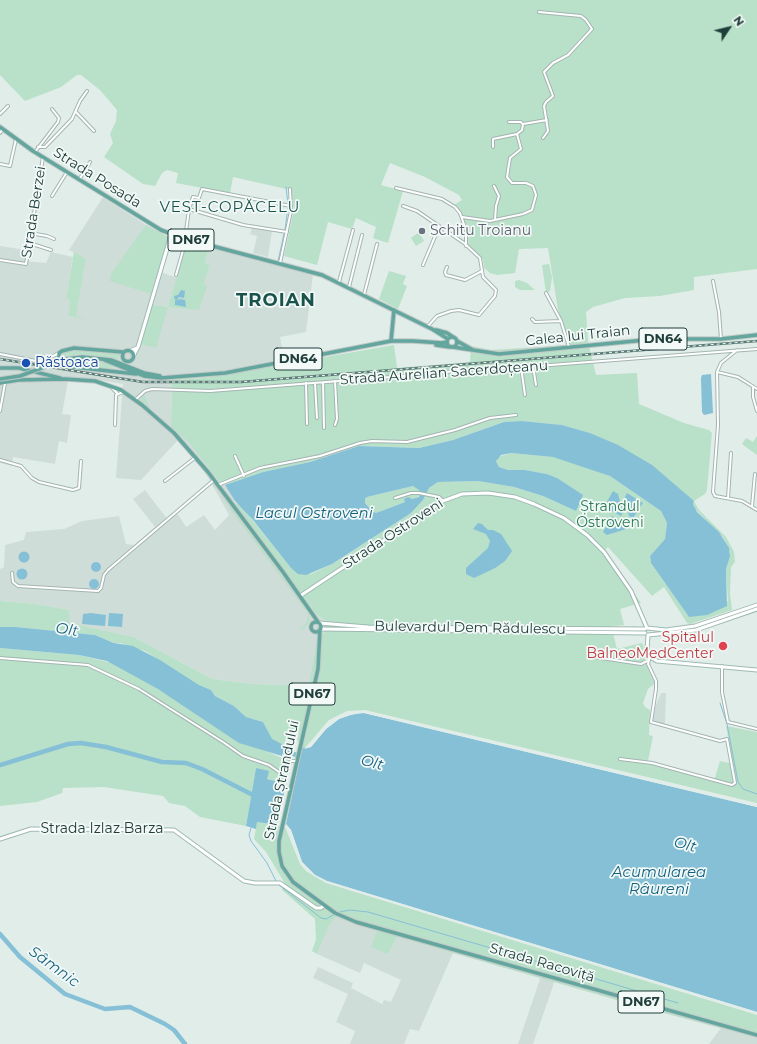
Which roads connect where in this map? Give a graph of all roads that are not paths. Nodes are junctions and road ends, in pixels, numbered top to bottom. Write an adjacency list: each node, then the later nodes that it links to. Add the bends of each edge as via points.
1 (539, 12): 7 (street, via 576,15 586,20 592,29 568,55 553,63 544,72 552,96 544,106)
2 (87, 92): 5 (street)
3 (8, 106): 6 (street)
4 (52, 109): 16 (street, via 59,120)
5 (76, 112): 11 (street); 16 (street, via 45,147)
6 (0, 114)
7 (547, 120): 9 (street); 14 (street, via 548,131)
8 (509, 122): 9 (street)
9 (523, 124): 13 (street, via 522,130)
10 (1, 128): 12 (street); 15 (main road, DN67)
11 (94, 131)
12 (0, 133)
13 (517, 134): 17 (street, via 493,139); 32 (street, via 522,149 510,158 507,177 512,183 533,186 536,195 534,204 532,210 527,213)
14 (543, 138)
15 (16, 139): 18 (main road, DN67); 21 (street, via 10,166)
16 (38, 147): 18 (street)
17 (493, 147)
18 (34, 152): 19 (main road, Strada Posada / DN67)
19 (43, 157): 22 (main road, Strada Posada / DN67); 36 (street, Strada Berzei)
20 (90, 162): 23 (street)
21 (0, 164)
22 (67, 172): 23 (main road, Strada Posada / DN67); 27 (street)
23 (79, 180): 37 (main road, Strada Posada / DN67)
24 (494, 186): 32 (street, via 500,196)
25 (396, 188): 31 (street, via 442,198 455,207)
26 (290, 189): 28 (street)
27 (52, 196)
28 (291, 206): 30 (street, via 202,189 199,198 193,198); 35 (street)
29 (403, 206): 33 (street, via 417,211)
30 (189, 209): 35 (street, via 243,225); 40 (street)
31 (462, 217): 32 (street); 43 (street, via 467,233)
32 (495, 220)
33 (439, 227): 43 (street); 47 (street)
34 (353, 230): 52 (street)
35 (287, 232): 46 (street)
36 (30, 233): 39 (street); 41 (street, Strada Berzei)
37 (171, 235): 40 (main road, Strada Posada / DN67); 67 (main road)
38 (362, 235): 53 (street)
39 (54, 239)
40 (186, 239): 46 (main road, Strada Posada / DN67); 50 (street)
41 (28, 243): 44 (street); 45 (street, Strada Berzei, via 26,264)
42 (377, 244): 55 (street)
43 (466, 246): 49 (street, via 482,260)
44 (51, 250)
45 (0, 260)
46 (280, 264): 52 (main road, Strada Posada / DN67, via 317,273)
47 (423, 265)
48 (447, 267): 49 (street, via 445,274 463,280)
49 (482, 271): 59 (street, via 485,280 496,292 479,315 451,310 437,316)
50 (176, 275)
51 (713, 281): 62 (street)
52 (339, 282): 53 (main road, Strada Posada / DN67)
53 (348, 287): 55 (main road, Strada Posada / DN67)
54 (546, 293): 58 (street)
55 (364, 295): 56 (main road, Strada Posada / DN67)
56 (394, 310): 59 (main road, Strada Posada / DN67); 64 (main road)
57 (532, 319): 58 (street, via 537,322)
58 (561, 321): 69 (street)
59 (430, 328): 61 (main road, Strada Posada / DN67); 63 (main road, Strada Posada / DN67)
60 (757, 335): 62 (main road, Calea lui Traian / DN64)
61 (452, 337): 63 (main road); 65 (main road, Strada Posada)
62 (721, 339): 69 (main road, Calea lui Traian / DN64, via 656,339)
63 (448, 340): 66 (main road, Calea lui Traian / DN64, via 442,344); 68 (main road)
64 (391, 341): 66 (main road, Calea lui Traian / DN64, via 413,340); 90 (main road, Calea lui Traian / DN64, via 231,372)
65 (457, 341): 68 (main road); 71 (main road, Calea lui Traian / DN64)
66 (431, 343): 68 (main road, Calea lui Traian / DN64)
67 (138, 347): 73 (main road); 78 (main road)
68 (452, 347): 71 (main road, Calea lui Traian / DN64)
69 (569, 347): 71 (main road, Calea lui Traian / DN64, via 499,354)
70 (757, 349): 72 (street, Strada Aurelian Sacerdoțeanu)
71 (474, 350)
72 (737, 350): 83 (street, Strada Aurelian Sacerdoțeanu); 88 (street, via 721,363)
73 (130, 351): 74 (main road); 78 (main road)
74 (123, 352): 75 (main road, via 78,348); 77 (main road)
75 (59, 353): 79 (street); 81 (main road, via 60,362)
76 (0, 354): 79 (street)
77 (122, 357): 78 (main road, via 126,361); 80 (main road)
78 (132, 358): 85 (main road)
79 (36, 361): 81 (street)
80 (116, 363): 85 (main road, Calea lui Traian / DN64); 86 (main road); 89 (main road, Calea lui Traian / DN64); 91 (main road, Calea lui Traian / DN64, bridge, via 82,357 66,359 20,376)
81 (64, 366): 86 (main road)
82 (521, 366): 83 (street, Strada Aurelian Sacerdoțeanu); 94 (street, Strada Aurelian Sacerdoțeanu); 106 (street)
83 (533, 366): 101 (street)
84 (0, 368): 87 (main road, DN67, via 19,368)
85 (136, 370): 90 (main road, Calea lui Traian / DN64)
86 (115, 371): 89 (main road)
87 (36, 372): 92 (main road, DN67); 93 (main road, via 37,376)
88 (717, 372): 102 (street, via 738,377); 127 (street, via 718,425 713,492 715,496)
89 (140, 374): 90 (main road, Calea lui Traian / DN64, via 154,378)
90 (169, 377)
91 (0, 379)
92 (65, 379): 93 (main road, Strada Ștrandului / DN67); 100 (main road, Strada Ștrandului / DN67, via 95,381)
93 (33, 380): 95 (main road, Strada Ștrandului / DN67)
94 (335, 381): 96 (street, Strada Aurelian Sacerdoțeanu); 114 (street)
95 (5, 382): 97 (main road, Strada Ștrandului / DN67); 108 (street)
96 (323, 382): 98 (street, Strada Aurelian Sacerdoțeanu); 115 (street)
97 (0, 383)
98 (315, 383): 99 (street, Strada Aurelian Sacerdoțeanu); 111 (street)
99 (306, 384): 107 (street, Strada Aurelian Sacerdoțeanu, via 202,392 152,389 145,391); 112 (street)
100 (109, 385): 104 (main road, Strada Ștrandului / DN67); 105 (street)
101 (536, 385)
102 (753, 386): 103 (street); 109 (street)
103 (757, 389)
104 (123, 392): 105 (street); 107 (main road, Strada Ștrandului / DN67)
105 (117, 393): 113 (street)
106 (525, 395)
107 (135, 400): 118 (main road, Strada Ștrandului / DN67, via 164,424)
108 (0, 411)
109 (757, 411)
110 (516, 415): 122 (street, via 490,418 407,442 372,441 355,444 336,451 260,468)
111 (317, 418)
112 (307, 424)
113 (115, 425)
114 (335, 425)
115 (324, 428)
116 (731, 453): 127 (street)
117 (235, 456): 122 (street)
118 (196, 457): 123 (main road, Strada Ștrandului / DN67); 124 (street)
119 (0, 460): 120 (street, via 20,466 39,482 73,490 79,488)
120 (81, 461)
121 (755, 474): 129 (street)
122 (244, 476): 125 (street)
123 (214, 480): 125 (main road, Strada Ștrandului / DN67); 131 (street, via 108,570 98,591 18,586 13,582)
124 (165, 481)
125 (218, 485): 132 (main road, Strada Ștrandului / DN67)
126 (395, 498): 128 (street, via 411,493 439,497)
127 (728, 498): 129 (street)
128 (443, 501): 132 (main road, Strada Ostroveni); 143 (main road, Strada Ostroveni, via 467,494 492,493 522,499 564,518 604,552 631,591)
129 (752, 507): 130 (street)
130 (757, 510)
131 (12, 573)
132 (300, 596): 135 (main road, Strada Ștrandului / DN67)
133 (757, 605): 143 (main road, Bulevardul Dem Rădulescu, via 695,626)
134 (757, 610): 143 (main road, Bulevardul Dem Rădulescu, via 696,630)
135 (310, 611): 136 (main road, Strada Ștrandului / DN67); 138 (main road, Strada Ștrandului / DN67)
136 (314, 618): 137 (main road, Strada Ștrandului / DN67); 139 (main road)
137 (319, 623): 138 (main road, via 314,622); 139 (main road, Bulevardul Dem Rădulescu); 140 (main road, Strada Ștrandului / DN67)
138 (311, 625): 142 (main road, Strada Ștrandului / DN67)
139 (325, 625): 143 (main road, Bulevardul Dem Rădulescu)
140 (320, 629): 141 (main road, Bulevardul Dem Rădulescu); 142 (main road); 144 (main road, Strada Ștrandului / DN67)
141 (326, 629): 143 (main road, Bulevardul Dem Rădulescu); 144 (main road)
142 (314, 631): 144 (main road, Strada Ștrandului / DN67)
143 (647, 631): 146 (main road, Strada Ostroveni, via 646,645)
144 (319, 638): 152 (main road, Strada Ștrandului / DN67, via 318,669)
145 (588, 656): 146 (street, via 643,664)
146 (650, 656): 148 (main road, via 659,661); 151 (street, via 648,664 656,681 651,722 720,741 727,739 735,783 732,785 652,763)
147 (0, 658): 152 (street, via 88,665 139,689 242,756 269,765 279,772 292,761)
148 (722, 666): 149 (main road); 150 (street, via 722,692 728,722)
149 (757, 670)
150 (757, 730)
151 (620, 759)
152 (297, 761): 154 (main road, Strada Ștrandului / DN67, via 279,852 284,870 297,886)
153 (0, 839): 154 (main road, Strada Izlaz Barza, via 31,829 174,830 244,881 280,883 316,908)
154 (324, 905): 155 (main road, Strada Racoviță / DN67, via 343,917 363,924)
155 (757, 1035)

